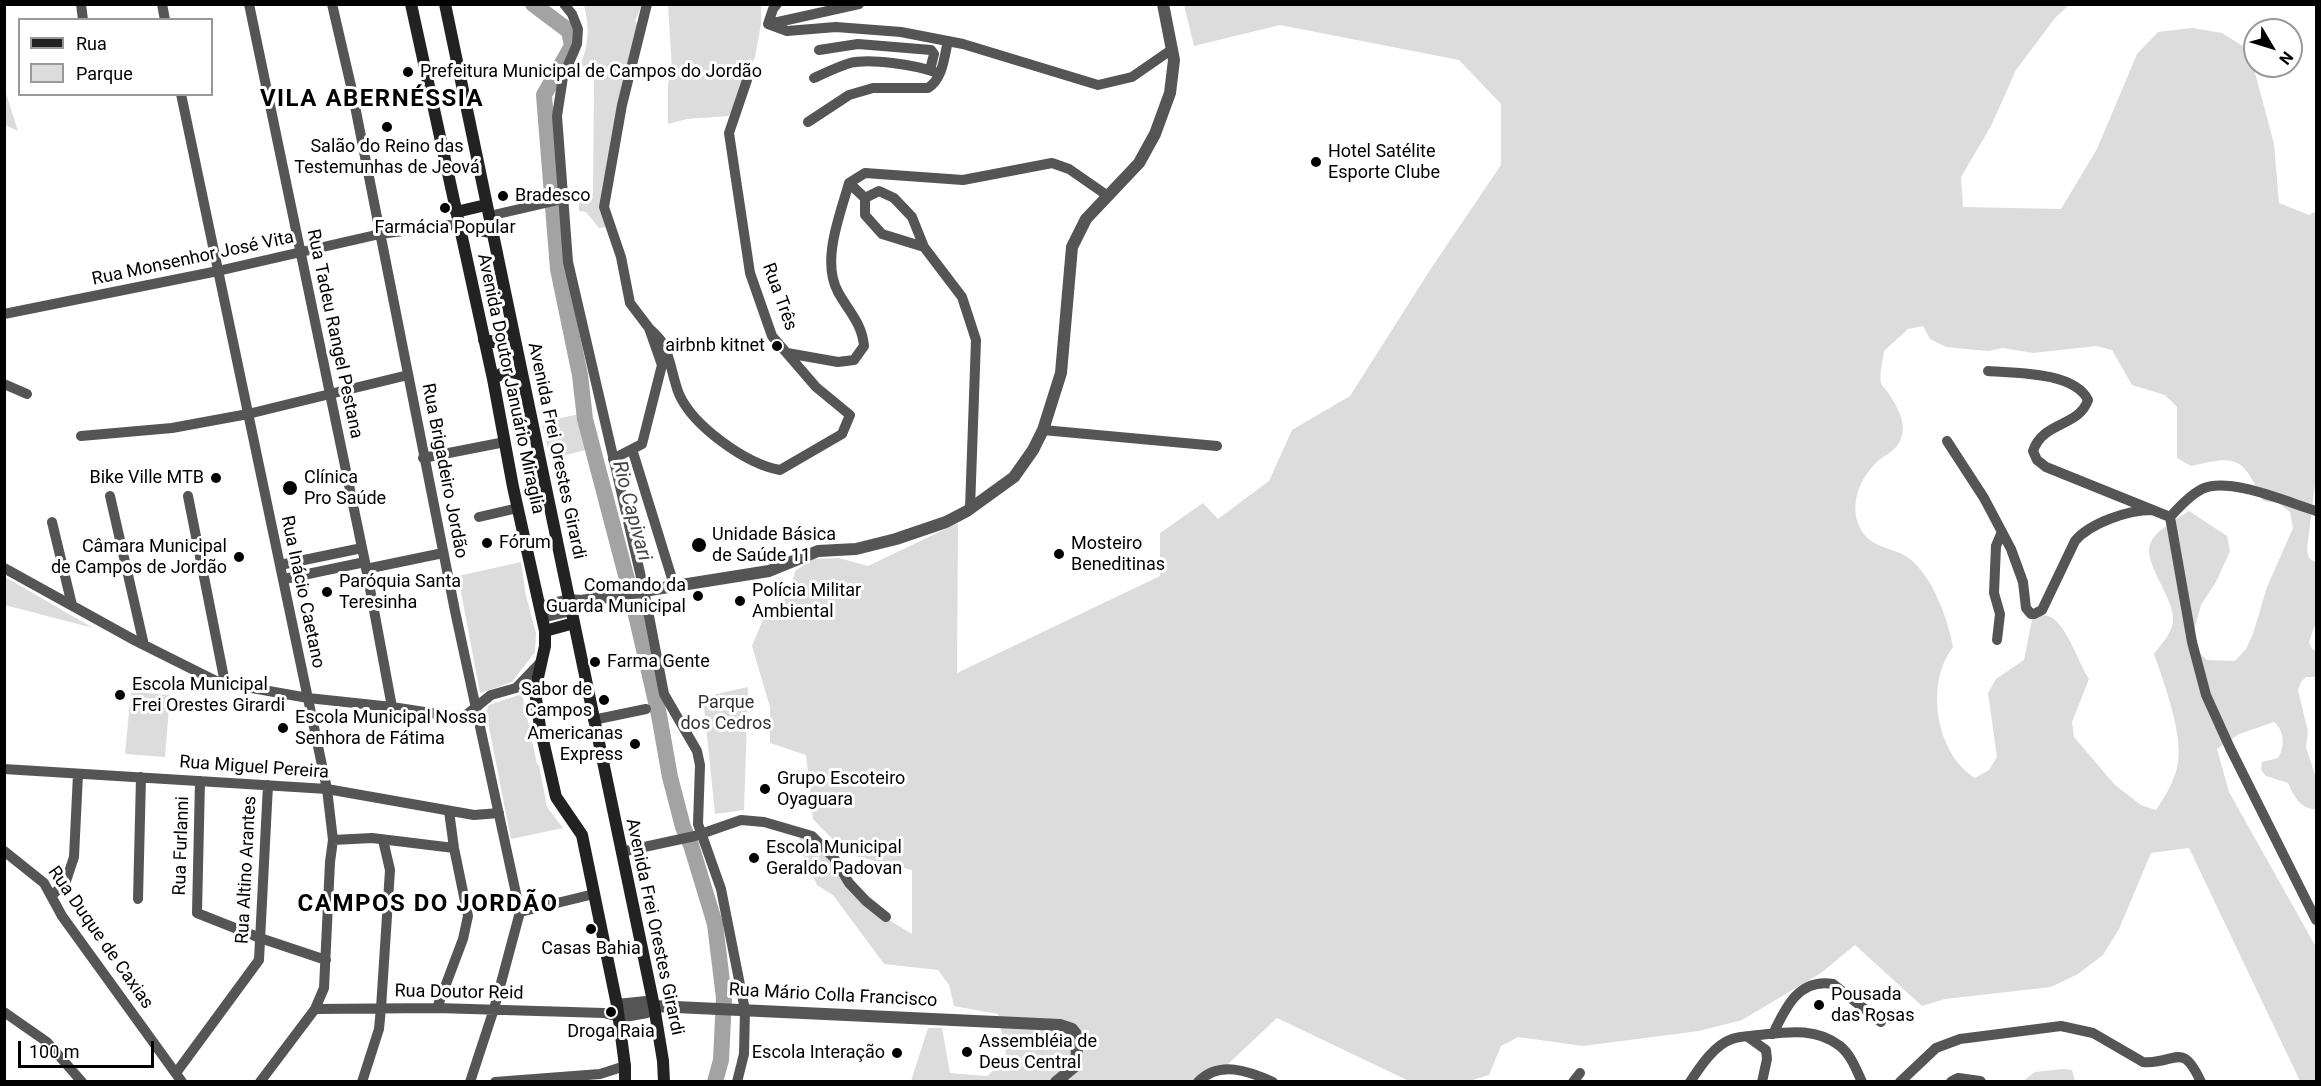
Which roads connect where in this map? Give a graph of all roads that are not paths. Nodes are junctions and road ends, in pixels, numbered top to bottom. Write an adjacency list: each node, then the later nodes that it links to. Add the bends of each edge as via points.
1 (249, 4): 29 (street, Rua Tadeu Rangel Pestana)
2 (332, 4): 27 (street, Rua Brigadeiro Jordão)
3 (411, 4): 24 (main road, Avenida Doutor Januário Miraglia)
4 (445, 4): 23 (main road, Avenida Frei Orestes Girardi)
5 (564, 4): 22 (street, via 578,29 578,44 563,77 557,116)
6 (647, 4): 32 (street, via 622,105 604,207 621,257 630,303)
7 (777, 4): 10 (street)
8 (859, 4): 10 (street)
9 (1163, 4): 13 (street)
10 (768, 24): 11 (street, via 788,31 836,27 901,32)
11 (948, 41): 13 (street, via 1098,85 1132,77); 14 (street)
12 (819, 50): 14 (street, via 858,44 931,50)
13 (1171, 50): 20 (street, via 1174,60 1170,93 1155,134 1139,163)
14 (935, 72): 15 (street, via 860,61); 18 (street, via 935,84 928,88 873,88 849,95)
15 (814, 78)
16 (747, 80): 35 (street, Rua Três, via 729,134 750,273 772,336)
17 (181, 96): 30 (street, Rua Inácio Caetano)
18 (808, 122)
19 (849, 183): 20 (street, via 865,173 963,180 1052,163 1069,169); 21 (street); 35 (street, Rua Três, via 830,255 836,290 863,331 864,346 854,360 838,362)
20 (1108, 196): 44 (street, via 1086,219 1072,247 1061,373)
21 (866, 198): 28 (street, via 865,215 882,234); 28 (street, via 879,191 894,198 912,217)
22 (562, 199): 23 (street); 51 (street, via 568,262)
23 (487, 211): 24 (main road); 26 (main road, Avenida Frei Orestes Girardi)
24 (456, 212): 25 (main road, Avenida Doutor Januário Miraglia)
25 (458, 226): 26 (main road); 27 (street, Rua Monsenhor José Vita); 34 (main road, Avenida Doutor Januário Miraglia)
26 (491, 232): 33 (main road, Avenida Frei Orestes Girardi)
27 (380, 234): 29 (street, Rua Monsenhor José Vita); 38 (street, Rua Brigadeiro Jordão)
28 (924, 247): 55 (street, via 962,297 976,340)
29 (301, 254): 30 (street, Rua Monsenhor José Vita); 42 (street, Rua Tadeu Rangel Pestana)
30 (218, 271): 31 (street, Rua Monsenhor José Vita); 43 (street, Rua Inácio Caetano)
31 (4, 314)
32 (649, 328): 35 (street, via 663,344 680,395 693,416 739,455 780,470 842,434 850,415 816,387); 49 (street, via 662,364 642,444)
33 (513, 333): 34 (main road, via 500,343); 37 (main road, Avenida Frei Orestes Girardi)
34 (484, 340): 39 (main road, Avenida Doutor Januário Miraglia)
35 (787, 353)
36 (1988, 371): 56 (street, via 2057,379 2084,391 2088,400 2078,416 2048,430 2036,441 2033,451 2037,460)
37 (522, 374): 39 (main road, via 506,371); 71 (main road, Avenida Frei Orestes Girardi)
38 (408, 375): 42 (street); 50 (street, Rua Brigadeiro Jordão)
39 (493, 379): 47 (main road, Avenida Doutor Januário Miraglia)
40 (4, 384): 41 (street)
41 (27, 394)
42 (330, 395): 43 (street); 62 (street, Rua Tadeu Rangel Pestana)
43 (248, 414): 45 (street, via 172,429); 64 (street, Rua Inácio Caetano)
44 (1043, 430): 48 (street); 55 (street, via 1014,477)
45 (81, 436)
46 (1947, 441): 61 (street, via 1984,498)
47 (505, 442): 50 (street); 54 (main road, Avenida Doutor Januário Miraglia)
48 (1216, 446)
49 (632, 449): 51 (street); 68 (street)
50 (423, 458): 63 (street, Rua Brigadeiro Jordão)
51 (614, 459): 69 (street)
52 (110, 496): 75 (street)
53 (188, 496): 77 (street)
54 (518, 508): 58 (street); 72 (main road, Avenida Doutor Januário Miraglia)
55 (970, 509): 68 (street, via 920,532 872,546 818,551 769,571)
56 (2154, 510): 59 (street); 61 (street, via 2143,510 2083,531 2042,610 2034,615 2026,608 2023,582)
57 (2316, 511): 59 (street, via 2220,485 2203,488)
58 (479, 517)
59 (2170, 517): 99 (street, via 2192,642 2206,695 2230,748)
60 (52, 522): 70 (street)
61 (2001, 534): 74 (street, via 1996,546 1994,593 2000,614)
62 (362, 548): 64 (street); 65 (street, Rua Tadeu Rangel Pestana)
63 (443, 553): 65 (street); 80 (street, Rua Brigadeiro Jordão)
64 (280, 565): 67 (street, Rua Inácio Caetano)
65 (365, 565): 67 (street); 79 (street, Rua Tadeu Rangel Pestana)
66 (4, 568): 70 (street)
67 (284, 579): 78 (street, Rua Inácio Caetano)
68 (674, 585): 69 (street)
69 (640, 591): 71 (street); 91 (street, via 664,694 697,751)
70 (72, 605): 75 (street)
71 (574, 609): 72 (street); 73 (main road); 82 (main road, Avenida Frei Orestes Girardi)
72 (541, 612): 73 (main road, Avenida Doutor Januário Miraglia)
73 (545, 631): 76 (main road, Avenida Doutor Januário Miraglia)
74 (1997, 640)
75 (144, 645): 77 (street)
76 (543, 661): 80 (street, via 516,688 491,695); 97 (main road, Avenida Doutor Januário Miraglia, via 535,691 540,727 556,797 582,835)
77 (225, 683): 78 (street)
78 (308, 698): 79 (street); 88 (street, Rua Inácio Caetano)
79 (392, 707): 80 (street, via 457,717 465,716)
80 (475, 707): 90 (street, Rua Brigadeiro Jordão)
81 (645, 709): 82 (street)
82 (593, 720): 96 (main road, Avenida Frei Orestes Girardi)
83 (4, 769): 84 (street, Rua Miguel Pereira)
84 (78, 774): 85 (street, Rua Miguel Pereira); 98 (street, via 74,857 65,884)
85 (141, 777): 86 (street, Rua Miguel Pereira); 100 (street)
86 (200, 781): 87 (street, Rua Miguel Pereira); 104 (street, Rua Furlanni, via 197,913)
87 (268, 785): 88 (street, Rua Miguel Pereira); 104 (street, Rua Altino Arantes)
88 (327, 789): 89 (street, Rua Miguel Pereira); 92 (street, Rua Inácio Caetano)
89 (449, 810): 90 (street, Rua Miguel Pereira, via 474,815); 94 (street)
90 (499, 813): 101 (street, Rua Brigadeiro Jordão)
91 (698, 835): 96 (street); 102 (street, via 741,820 764,822 812,837 834,858 860,895); 111 (street, via 721,889)
92 (333, 840): 93 (street); 105 (street, Rua Inácio Caetano)
93 (382, 840): 94 (street); 107 (street, via 390,870)
94 (453, 848): 108 (street, via 468,916)
95 (5, 852): 98 (street, Rua Duque de Caxias, via 44,883)
96 (621, 852): 106 (main road, Avenida Frei Orestes Girardi)
97 (594, 894): 101 (street); 112 (main road, Avenida Doutor Januário Miraglia)
98 (52, 895): 118 (street, Rua Duque de Caxias, via 62,916)
99 (2312, 896): 103 (street)
100 (138, 899)
101 (520, 912): 110 (street, Rua Brigadeiro Jordão)
102 (886, 917)
103 (2316, 920)
104 (260, 938): 105 (street); 118 (street, Rua Altino Arantes, via 259,960)
105 (326, 960): 109 (street, Rua Inácio Caetano, via 324,988)
106 (654, 1006): 111 (street, Rua Mário Colla Francisco); 112 (street, Rua Mário Colla Francisco, via 646,1002); 126 (main road, Avenida Frei Orestes Girardi)
107 (381, 1008): 108 (street, Rua Doutor Reid); 109 (street, Rua Doutor Reid); 122 (street, via 379,1029)
108 (437, 1008): 110 (street, Rua Doutor Reid)
109 (315, 1009): 121 (street, Rua Inácio Caetano)
110 (494, 1009): 112 (street, Rua Doutor Reid); 123 (street, Rua Brigadeiro Jordão)
111 (745, 1010): 127 (street, via 744,1054); 128 (street, Rua Mário Colla Francisco, via 1060,1025 1076,1034 1077,1060)
112 (618, 1011): 117 (main road, Avenida Doutor Januário Miraglia)
113 (4, 1012): 120 (street, via 47,1042)
114 (1881, 1022): 115 (street, via 1833,984 1823,982 1793,997)
115 (1773, 1034): 116 (street); 133 (street, via 1791,1031 1828,1038 1851,1059)
116 (1748, 1037): 131 (street, via 1731,1039 1720,1046); 132 (street, via 1766,1050)
117 (625, 1065): 119 (street, via 600,1074); 125 (main road, Avenida Doutor Januário Miraglia)
118 (179, 1077)
119 (533, 1080): 124 (street)
120 (82, 1082)
121 (260, 1082)
122 (362, 1082)
123 (470, 1082)
124 (495, 1082)
125 (625, 1082)
126 (664, 1082)
127 (737, 1082)
128 (1056, 1082)
129 (1198, 1082): 130 (street, via 1215,1070 1226,1068)
130 (1273, 1082)
131 (1690, 1082)
132 (1762, 1082)
133 (1862, 1082)
134 (1900, 1082): 137 (street, via 1936,1048 1960,1039 2061,1026 2093,1033 2143,1062 2183,1057 2193,1065)
135 (1952, 1082): 136 (street)
136 (1980, 1082)
137 (2201, 1082)

